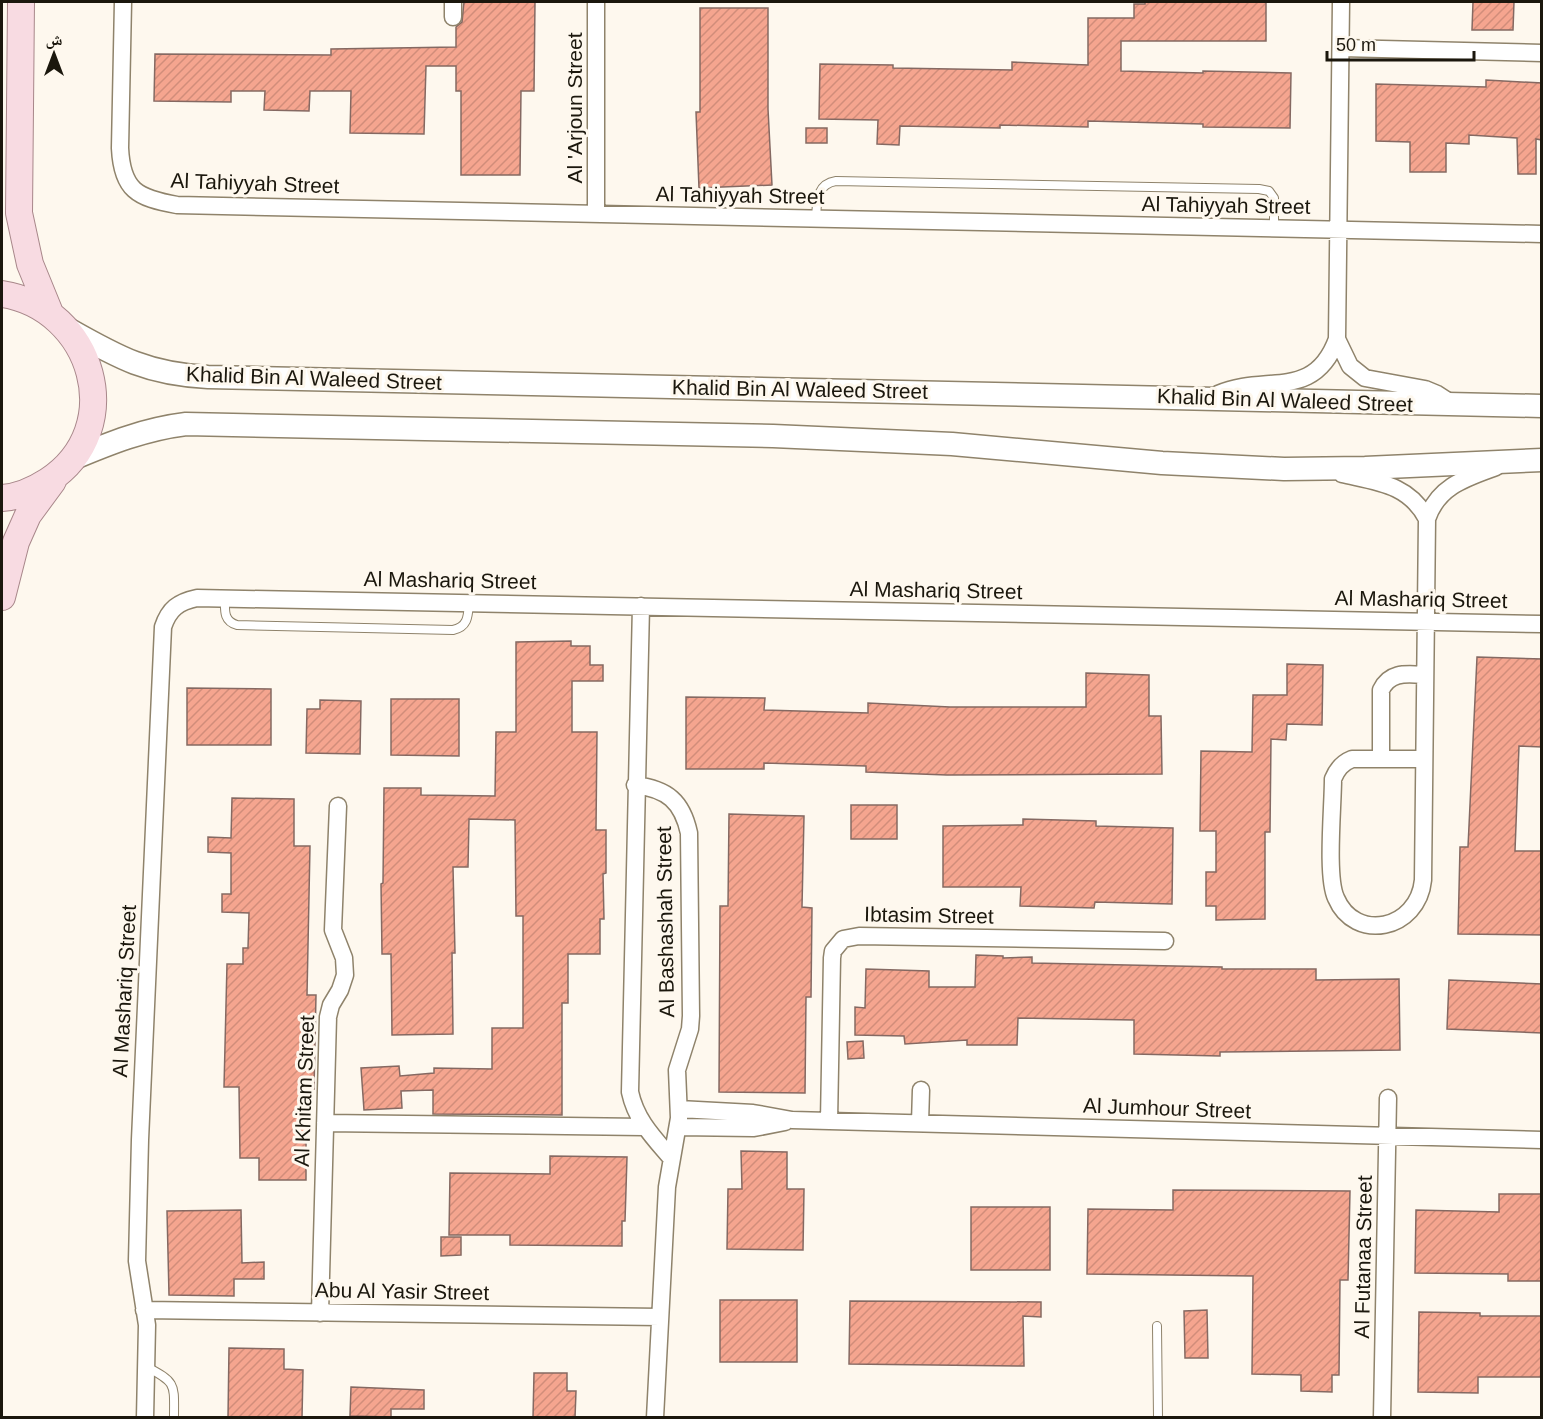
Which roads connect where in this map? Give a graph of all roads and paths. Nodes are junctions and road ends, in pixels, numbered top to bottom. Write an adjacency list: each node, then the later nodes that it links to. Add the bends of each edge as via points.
1 (21, 2): 13 (main road, via 19,213 30,264)
2 (123, 2): 7 (street, Al Tahiyyah Street, via 121,159 126,181 144,197 192,206)
3 (596, 2): 7 (street, Al 'Arjoun Street)
4 (1341, 2): 5 (street)
5 (1341, 48): 6 (street); 10 (street)
6 (1542, 53)
7 (596, 214): 8 (street, Al Tahiyyah Street)
8 (816, 219): 9 (street, Al Tahiyyah Street); 9 (lane, via 819,191 836,181 1247,188 1265,189 1272,194)
9 (1274, 228): 10 (street, Al Tahiyyah Street)
10 (1338, 230): 11 (street, Al Tahiyyah Street); 14 (street)
11 (1542, 234)
12 (2, 294): 13 (main road, via 28,301)
13 (59, 321): 15 (street, Khalid Bin Al Waleed Street, via 133,363 165,373 208,377); 20 (main road, via 81,348 90,370 93,393 84,439)
14 (1337, 339): 15 (street, via 1329,358 1313,374 1290,382 1225,391); 16 (street, via 1350,366 1365,378 1425,388)
15 (1209, 398): 16 (street, Khalid Bin Al Waleed Street)
16 (1454, 405): 17 (street, Khalid Bin Al Waleed Street)
17 (1542, 406)
18 (1542, 460): 19 (street)
19 (1510, 461): 21 (street); 23 (street, via 1450,487 1436,500)
20 (64, 467): 21 (street, via 133,434 186,424 794,437 952,444 1206,466); 22 (main road, via 35,489); 24 (main road, via 28,515 16,542)
21 (1323, 469): 23 (street, via 1403,491)
22 (2, 498)
23 (1427, 519): 28 (street)
24 (2, 597)
25 (225, 598): 26 (street, Al Mashariq Street); 26 (lane, via 225,616 237,625 442,630 463,626); 48 (street, Al Mashariq Street, via 183,601 166,616 163,627 138,1239 138,1276)
26 (469, 603): 27 (street, Al Mashariq Street)
27 (640, 606): 28 (street, Al Mashariq Street); 33 (street, Al Bashashah Street)
28 (1426, 622): 29 (street, Al Mashariq Street); 30 (street)
29 (1542, 624)
30 (1425, 675): 31 (street, via 1400,674 1384,684); 32 (street)
31 (1381, 758): 32 (street); 32 (street, via 1346,762 1333,780 1333,891 1343,910 1372,925 1404,917 1422,890)
32 (1424, 759)
33 (635, 785): 38 (street, Al Bashashah Street, via 652,787 674,800 681,808 689,833 691,1016 677,1070); 43 (street, Al Bashashah Street, via 630,1092)
34 (338, 806): 41 (street, Al Khitam Street, via 333,930 344,958 345,975 329,1011)
35 (1165, 941): 40 (street, Ibtasim Street, via 859,936 843,939 832,958)
36 (921, 1090): 42 (street)
37 (1388, 1098): 45 (street, Al Futanaa Street)
38 (679, 1109): 39 (street, Al Jumhour Street, via 753,1113); 44 (street, Al Bashashah Street)
39 (792, 1120): 40 (street, Al Jumhour Street); 44 (street, Al Jumhour Street, via 754,1128)
40 (829, 1122): 42 (street, Al Jumhour Street)
41 (325, 1123): 43 (street); 49 (street, Al Khitam Street)
42 (920, 1123): 45 (street, Al Jumhour Street)
43 (644, 1127): 47 (street, Al Bashashah Street)
44 (678, 1127): 47 (street, Al Bashashah Street)
45 (1387, 1136): 46 (street, Al Jumhour Street); 57 (street, Al Futanaa Street)
46 (1542, 1140)
47 (671, 1158): 50 (street, Al Bashashah Street)
48 (144, 1310): 49 (street, Abu Al Yasir Street); 52 (street, Al Mashariq Street)
49 (320, 1313): 50 (street, Abu Al Yasir Street)
50 (660, 1317): 55 (street, Al Bashashah Street)
51 (1157, 1326): 56 (lane)
52 (147, 1367): 53 (street, Al Mashariq Street); 54 (lane, via 168,1378 174,1390)
53 (145, 1418)
54 (174, 1418)
55 (655, 1418)
56 (1158, 1418)
57 (1382, 1418)

